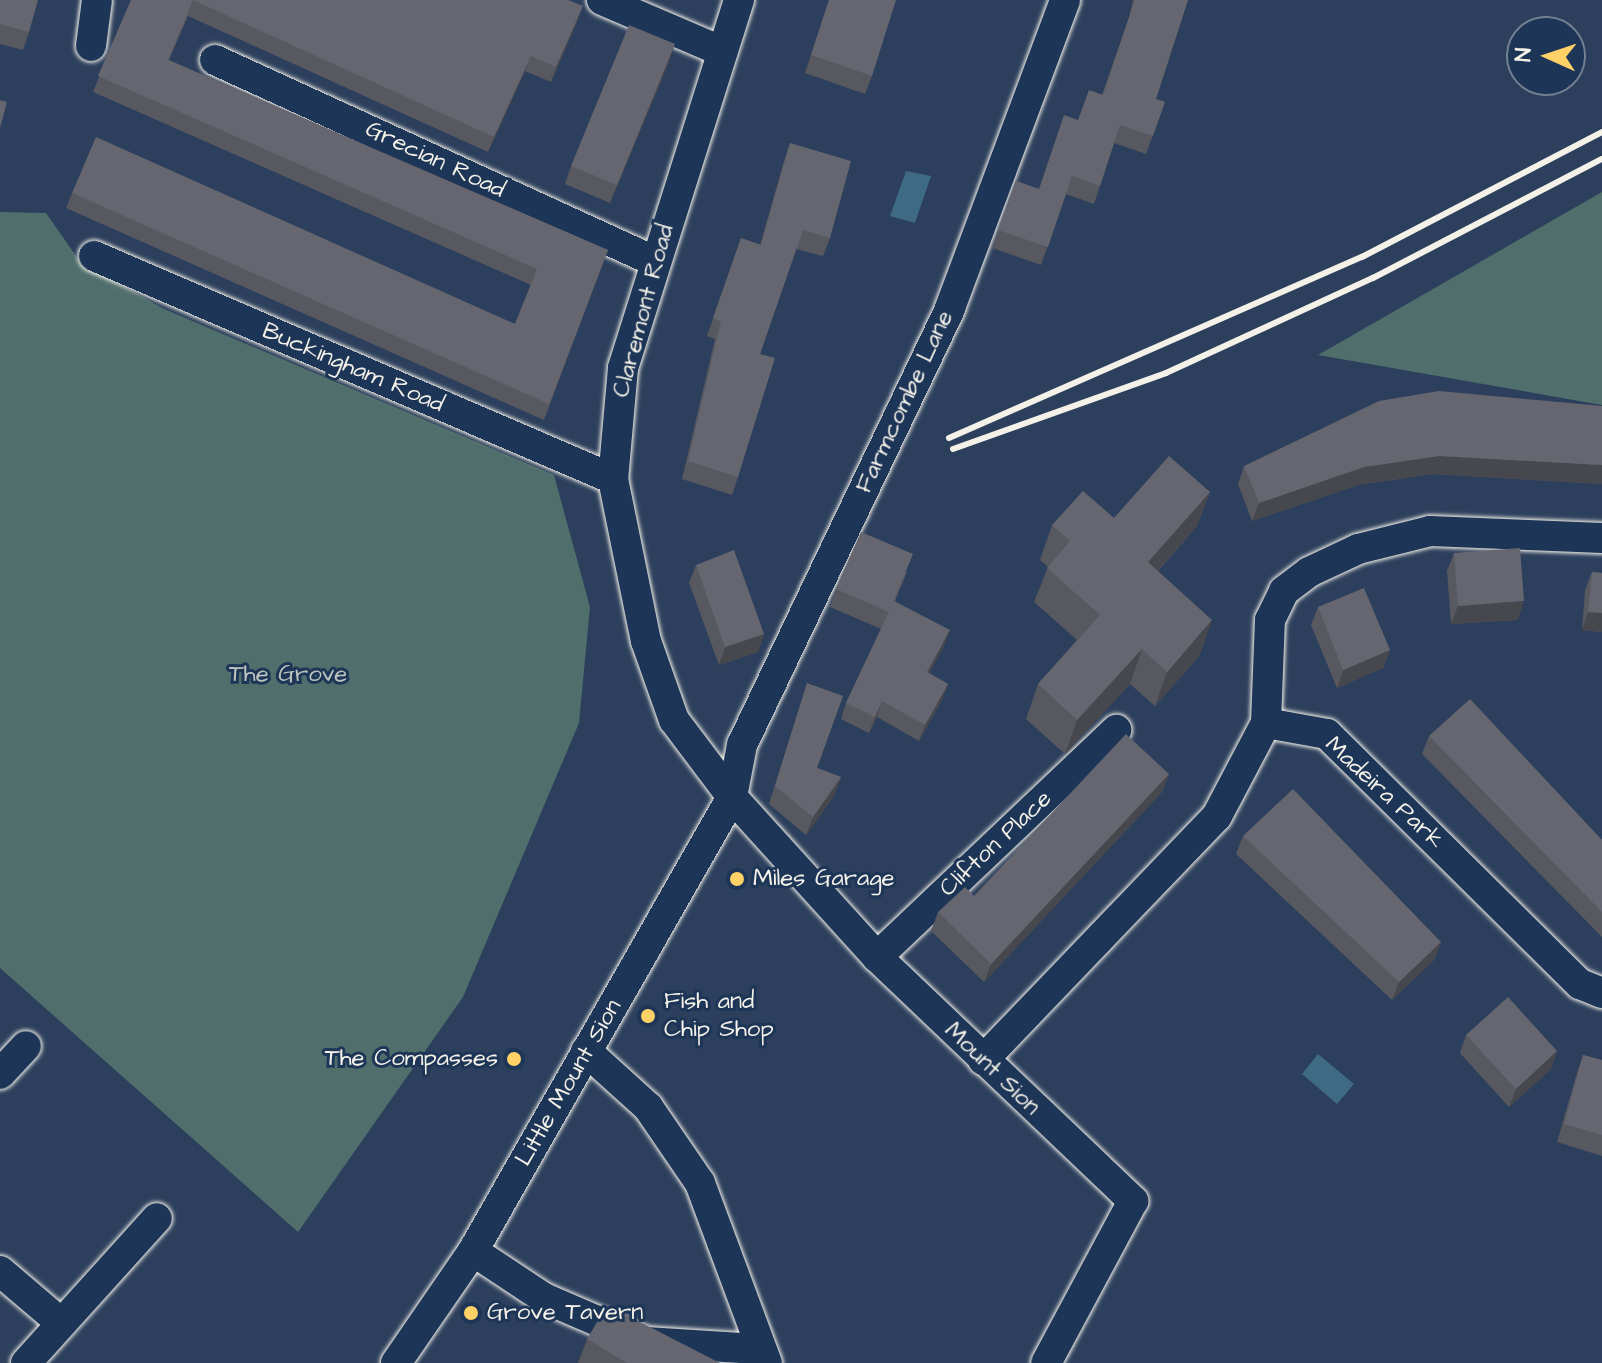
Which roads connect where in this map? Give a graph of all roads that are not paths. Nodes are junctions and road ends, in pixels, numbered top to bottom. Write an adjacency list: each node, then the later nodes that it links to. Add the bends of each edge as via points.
1 (97, 0): 5 (street)
2 (602, 0): 6 (street)
3 (739, 0): 6 (street, Claremont Road)
4 (1065, 0): 14 (street, Farmcombe Lane, via 950,308 742,745)
5 (91, 46)
6 (721, 51): 9 (street, Claremont Road)
7 (215, 60): 9 (street, Grecian Road)
8 (94, 256): 10 (street, Buckingham Road)
9 (655, 261): 10 (street, Claremont Road, via 623,368)
10 (613, 479): 14 (street, Claremont Road, via 646,641 674,720)
11 (1602, 538): 12 (street, via 1430,531 1358,549 1309,572 1284,591 1270,620)
12 (1266, 723): 16 (street, Madeira Park, via 1327,734 1580,984); 19 (street, via 1217,816)
13 (1116, 730): 15 (street, Clifton Place)
14 (732, 797): 15 (street, Mount Sion); 18 (street, Little Mount Sion)
15 (877, 957): 19 (street, Mount Sion)
16 (1602, 993)
17 (26, 1046): 20 (street)
18 (586, 1051): 22 (street, Little Mount Sion); 25 (street, via 648,1107 700,1183)
19 (983, 1060): 28 (street, Mount Sion, via 1133,1201)
20 (0, 1074)
21 (157, 1218): 24 (street)
22 (473, 1251): 25 (street, via 544,1298 646,1342); 26 (street, Little Mount Sion)
23 (0, 1271): 24 (street)
24 (61, 1323): 27 (street)
25 (762, 1356)
26 (399, 1361)
27 (26, 1363)
28 (1046, 1363)

